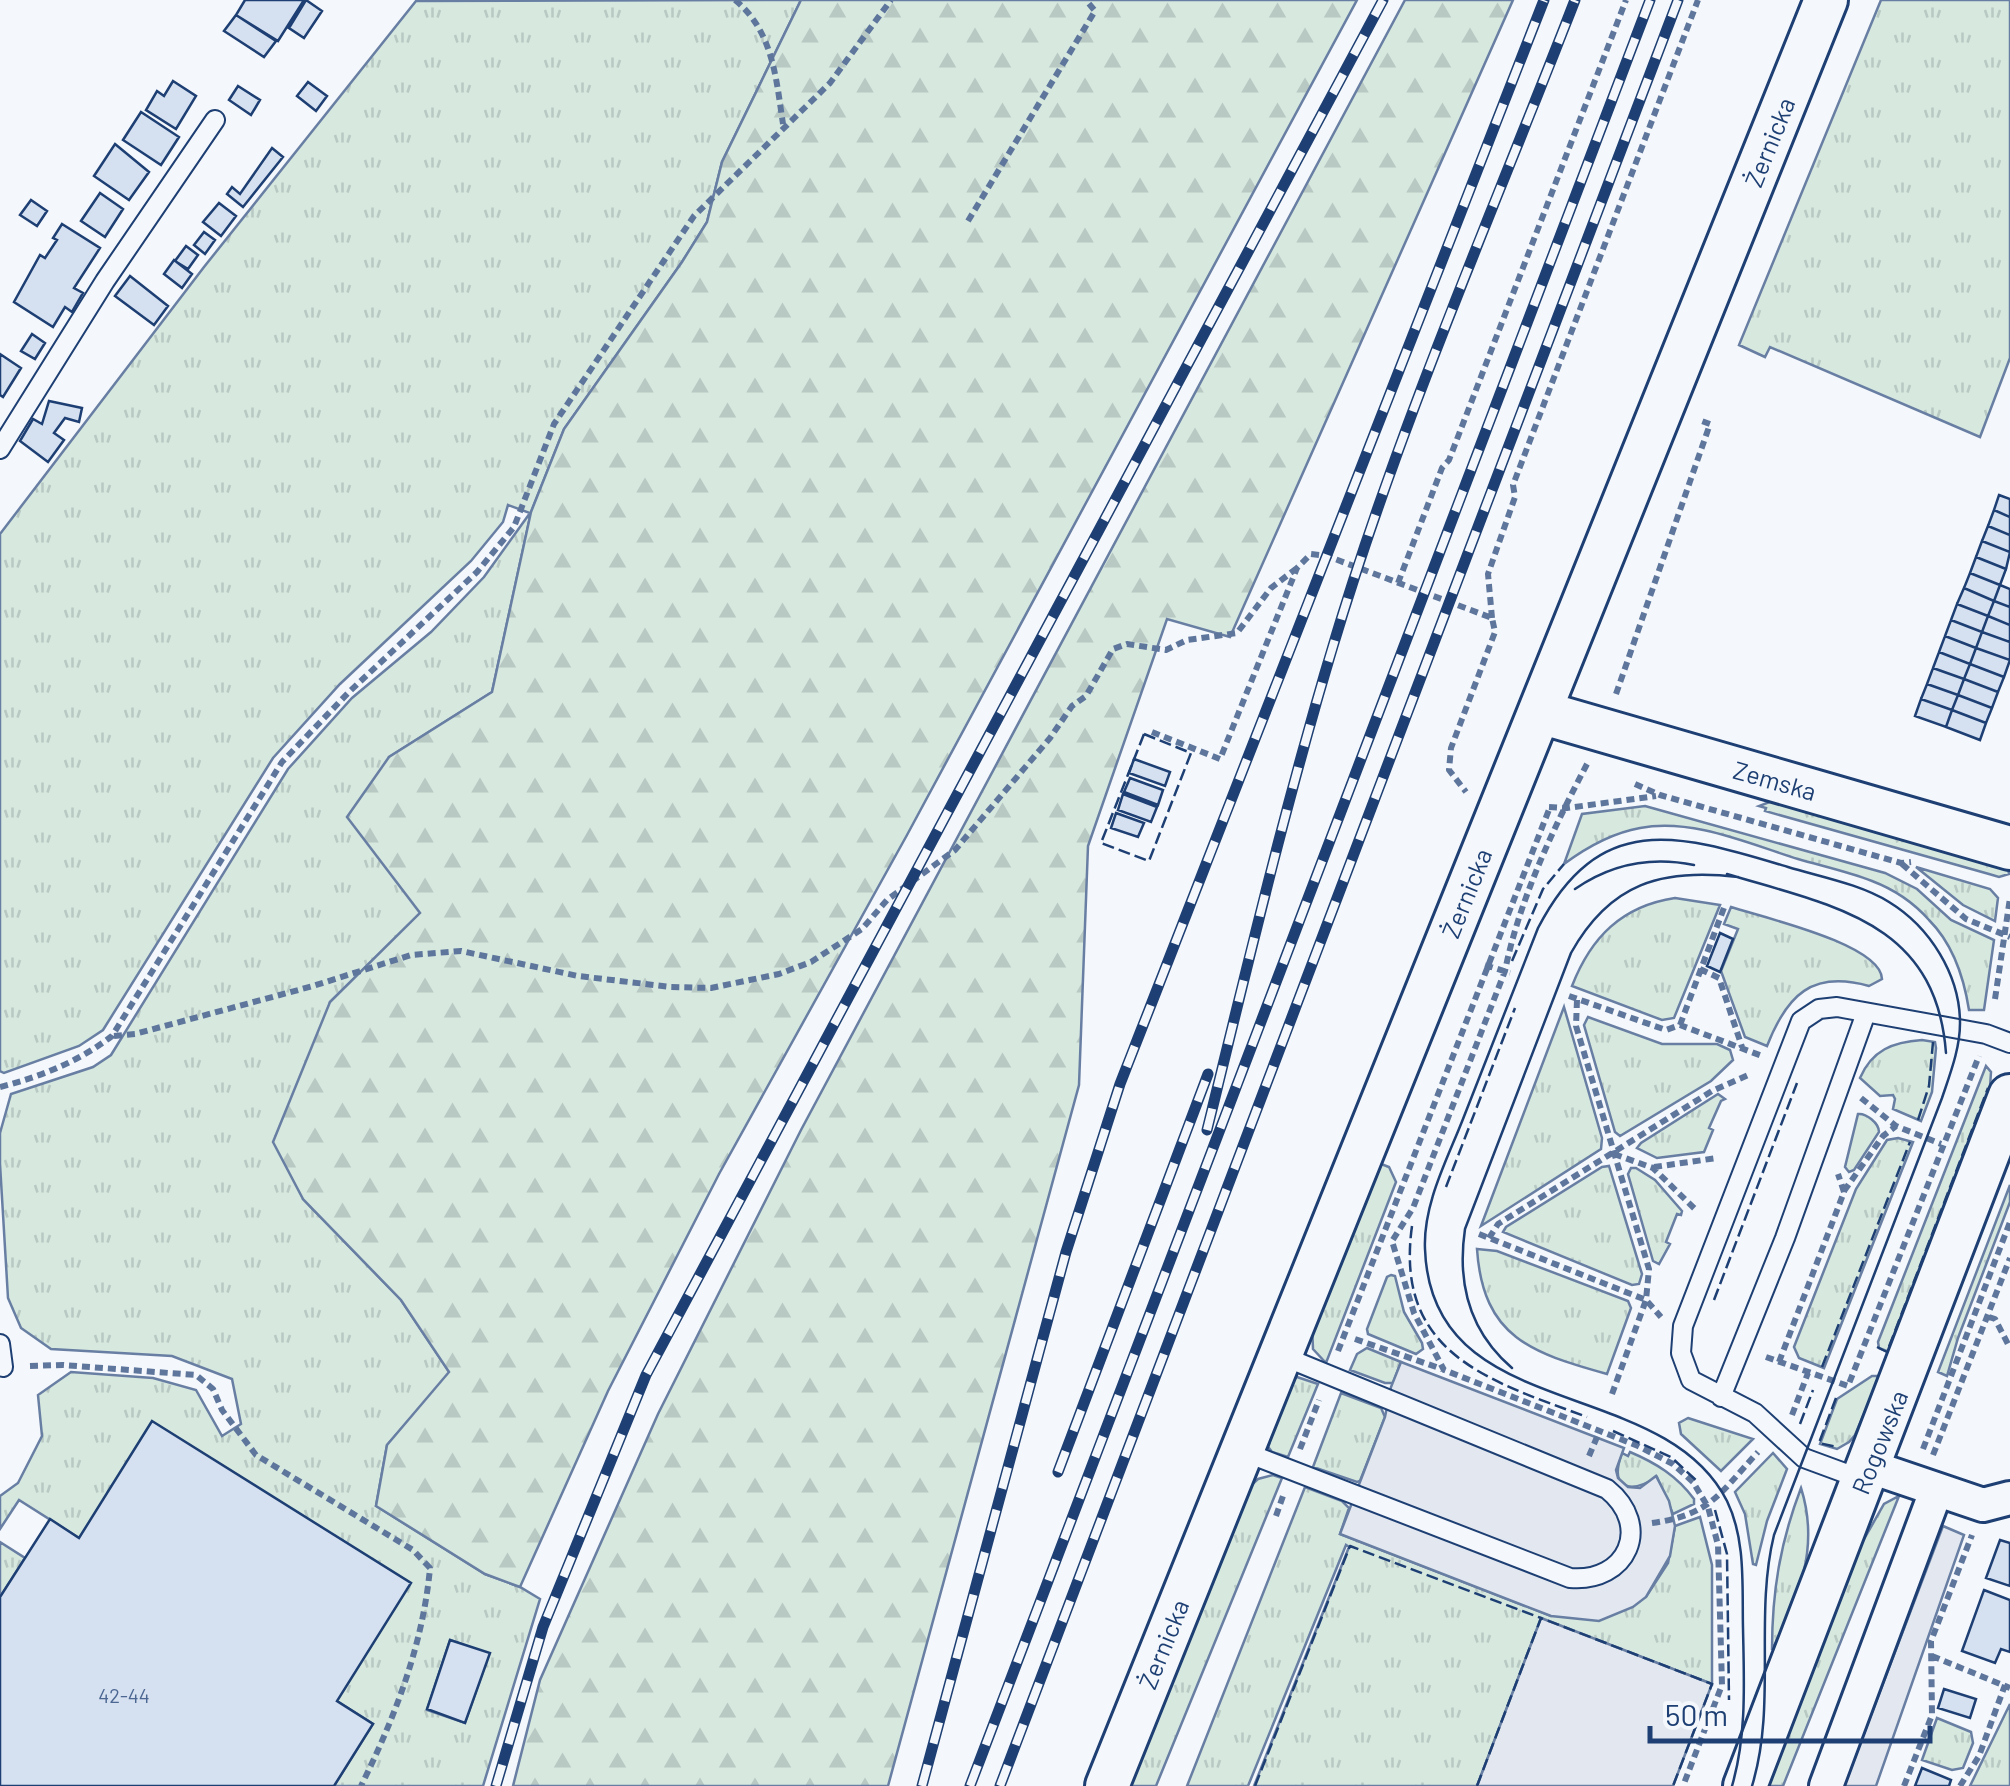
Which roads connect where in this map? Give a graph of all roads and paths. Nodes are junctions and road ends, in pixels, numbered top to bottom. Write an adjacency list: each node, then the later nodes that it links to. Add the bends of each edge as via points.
1 (735, 0): 8 (path, via 764,32)
2 (892, 0): 8 (path, via 830,83)
3 (1086, 0): 9 (path, via 1095,10)
4 (1626, 0): 13 (path)
5 (1698, 0): 14 (path, via 1513,485 1515,497 1488,574)
6 (1826, 0): 10 (street, Żernicka)
7 (216, 120): 11 (lane)
8 (783, 126): 32 (path, via 694,216 613,333 554,424 514,527 477,572 282,762)
9 (968, 221)
10 (1664, 405): 15 (path, via 1710,424); 16 (street, Żernicka)
11 (0, 449)
12 (1297, 568): 13 (path, via 1311,554 1327,556); 17 (path, via 1220,759); 32 (path, via 1271,588 1237,633 1166,650 1127,644 1113,649 1086,696 955,850 887,900 862,929 811,962 712,988 578,976 460,951 410,955)
13 (1398, 582): 14 (path)
14 (1492, 618): 19 (path, via 1495,632 1450,748 1450,770)
15 (1613, 703)
16 (1540, 712): 21 (street, Zemska); 58 (street, Żernicka)
17 (1152, 732)
18 (1586, 764): 20 (path)
19 (1474, 803)
20 (1567, 808): 24 (path, via 1660,795 1902,863 1966,918); 25 (path, via 1550,807); 27 (path, via 1510,942)
21 (2010, 848)
22 (2010, 898): 24 (path)
23 (1725, 905): 26 (path)
24 (2007, 936): 28 (path)
25 (1487, 966): 27 (path); 47 (path)
26 (1700, 969): 31 (path); 34 (path, via 1719,978)
27 (1508, 972): 48 (path)
28 (1995, 999)
29 (1577, 1000): 42 (path, via 1576,1026)
30 (1866, 1013): 33 (lane); 54 (lane, via 1819,1009 1802,1021); 64 (lane)
31 (1680, 1025)
32 (112, 1036): 37 (path, via 84,1058)
33 (2010, 1044)
34 (1742, 1048)
35 (1979, 1055): 61 (path, via 1848,1386)
36 (1748, 1075): 42 (path)
37 (0, 1087)
38 (1858, 1096): 40 (path)
39 (2010, 1096): 69 (street, Rogowska)
40 (1852, 1110)
41 (1896, 1126): 46 (path)
42 (1613, 1154): 45 (path); 51 (path, via 1498,1224); 52 (path, via 1649,1269)
43 (1840, 1157): 46 (path)
44 (1717, 1158): 45 (path)
45 (1653, 1168): 49 (path)
46 (1844, 1192): 61 (path, via 1779,1362)
47 (1396, 1200): 48 (path); 62 (path)
48 (1413, 1208): 60 (path, via 1392,1241 1414,1313)
49 (1697, 1211)
50 (1479, 1234): 51 (path)
51 (1489, 1238): 52 (path)
52 (1646, 1300): 54 (path, via 1657,1316); 63 (path)
53 (1988, 1317): 57 (path)
54 (1683, 1326): 64 (lane, via 1681,1353 1691,1380)
55 (1354, 1339): 60 (path)
56 (0, 1344): 59 (lane)
57 (2010, 1348)
58 (1280, 1354): 62 (lane); 67 (street, Żernicka)
59 (4, 1367): 77 (path, via 196,1375 213,1389 256,1455 413,1550 430,1568 426,1614 404,1686)
60 (1444, 1370): 72 (path, via 1638,1446 1683,1473)
61 (1808, 1373): 65 (path)
62 (1330, 1375): 68 (path); 74 (lane, via 1606,1489)
63 (1612, 1394)
64 (1721, 1398): 69 (lane, via 1755,1413 1804,1458)
65 (1790, 1420)
66 (1762, 1448): 72 (path)
67 (1241, 1451): 68 (lane); 78 (street, Żernicka)
68 (1291, 1472): 73 (path); 74 (lane, via 1570,1578 1587,1580 1618,1565)
69 (1866, 1473): 70 (street); 80 (street, Rogowska)
70 (1936, 1491): 71 (street); 81 (street)
71 (1997, 1502): 75 (path, via 1931,1641)
72 (1708, 1506): 74 (path); 79 (path, via 1718,1545 1722,1685)
73 (1276, 1516)
74 (1631, 1526)
75 (1932, 1656): 76 (path); 82 (path, via 1932,1714)
76 (2008, 1687): 83 (path)
77 (361, 1786)
78 (1107, 1786)
79 (1683, 1786)
80 (1745, 1786)
81 (1826, 1786)
82 (1904, 1786)
83 (1960, 1786)

